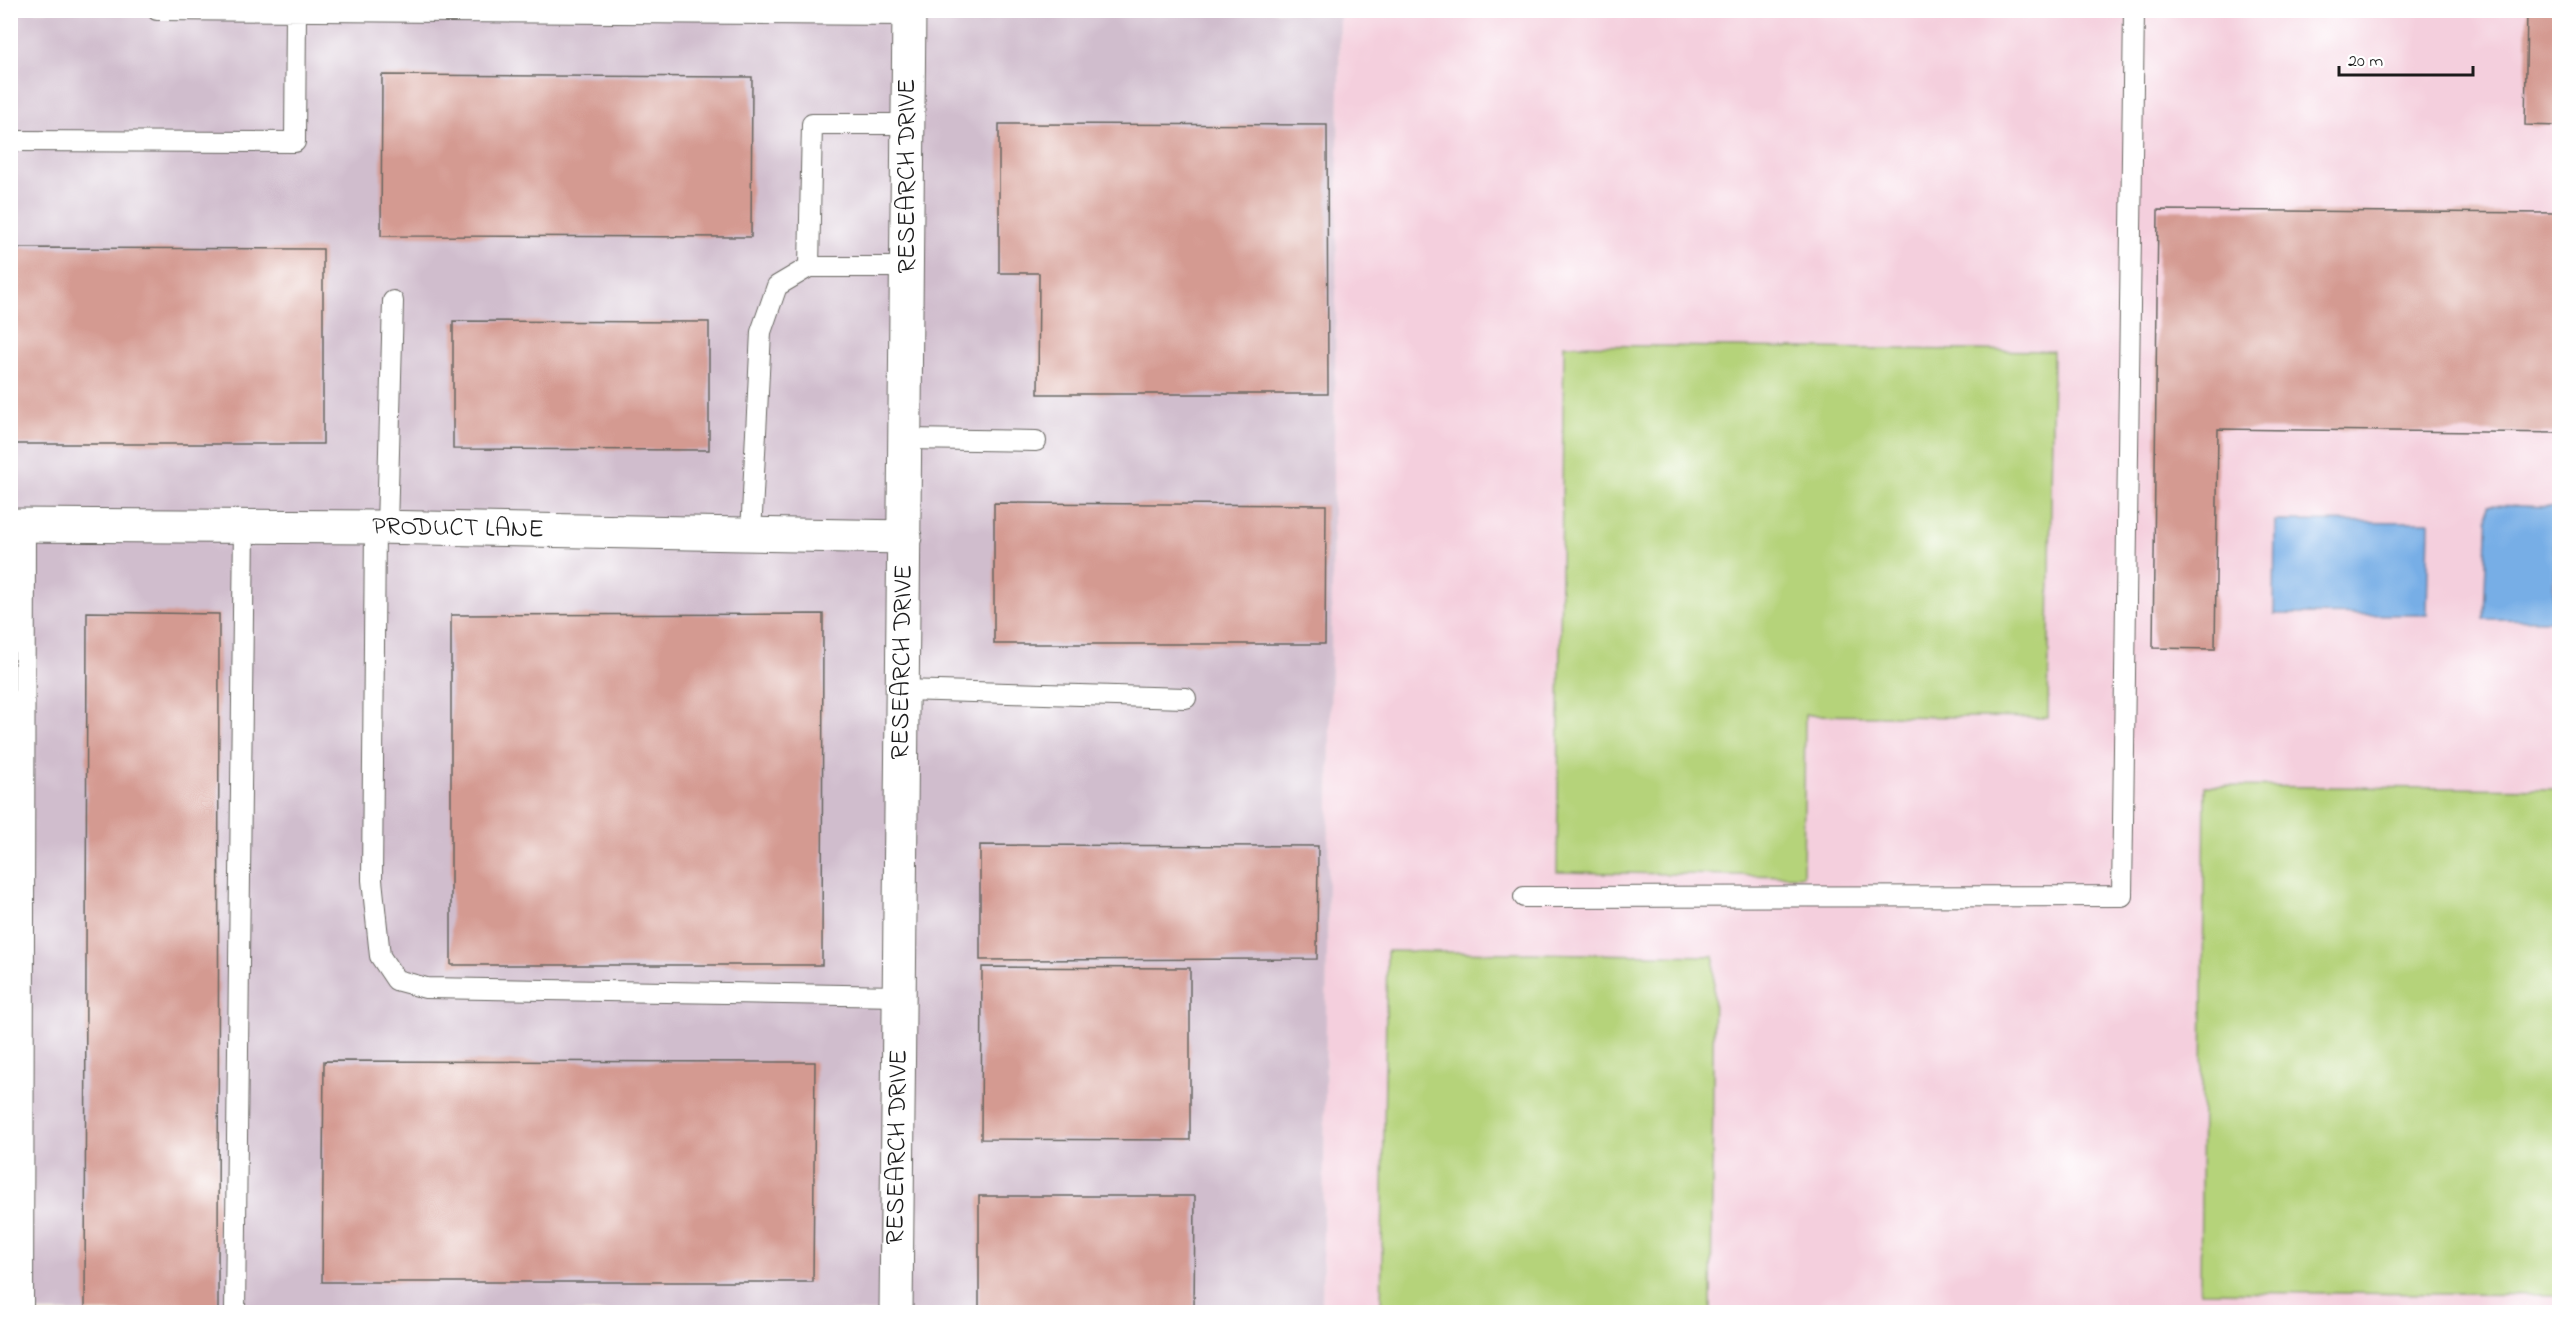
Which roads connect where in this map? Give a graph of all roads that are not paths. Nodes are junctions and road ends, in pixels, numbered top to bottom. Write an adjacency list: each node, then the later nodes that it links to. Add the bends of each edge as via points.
1 (157, 10): 3 (lane)
2 (2134, 10): 19 (lane, via 2122,896)
3 (296, 11): 4 (lane); 6 (lane, via 296,142)
4 (909, 13): 5 (street, RESEARCH DRIVE)
5 (908, 123): 7 (lane, via 813,124); 8 (street, RESEARCH DRIVE)
6 (10, 141)
7 (809, 267): 8 (lane); 15 (lane, via 777,286 761,332)
8 (907, 267): 10 (street, RESEARCH DRIVE)
9 (393, 301): 14 (lane)
10 (906, 439): 11 (lane); 16 (street, RESEARCH DRIVE)
11 (1036, 441)
12 (18, 525): 13 (street, PRODUCT LANE); 21 (lane)
13 (244, 526): 14 (street, PRODUCT LANE); 22 (lane)
14 (381, 527): 15 (street, PRODUCT LANE); 20 (lane, via 372,880 380,956 396,980 426,988)
15 (751, 534): 16 (street, PRODUCT LANE)
16 (905, 537): 17 (street, RESEARCH DRIVE)
17 (903, 690): 18 (lane); 20 (street, RESEARCH DRIVE)
18 (1186, 698)
19 (1524, 897)
20 (900, 996): 23 (street, RESEARCH DRIVE)
21 (23, 1312)
22 (235, 1312)
23 (896, 1312)

